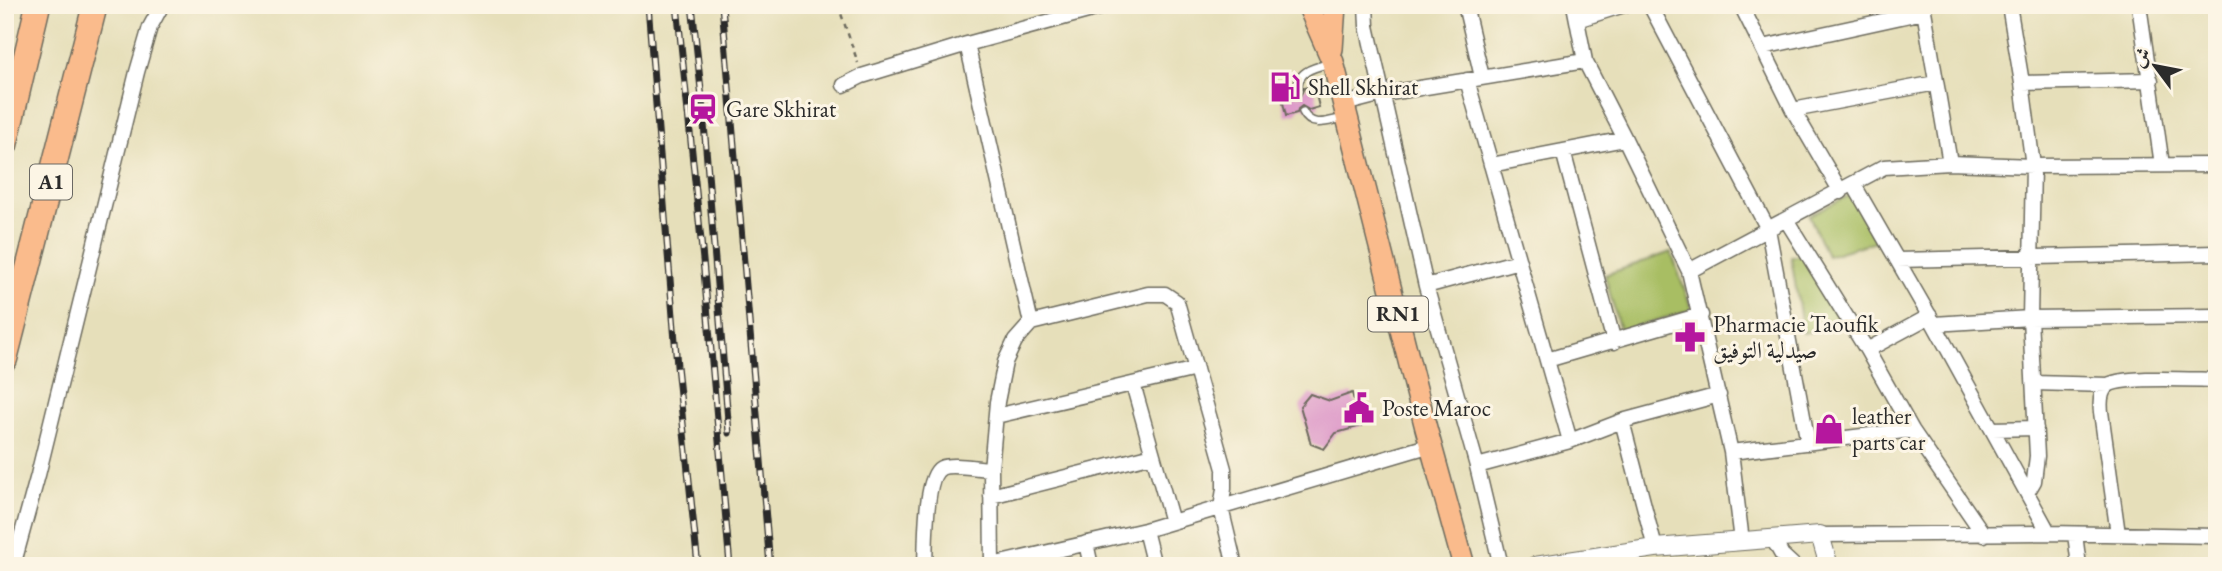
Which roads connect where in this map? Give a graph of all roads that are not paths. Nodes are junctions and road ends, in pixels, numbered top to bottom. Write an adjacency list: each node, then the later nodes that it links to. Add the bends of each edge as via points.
1 (37, 5): 33 (highway, A1)
2 (94, 5): 56 (highway, A1)
3 (162, 5): 92 (street, via 137,72)
4 (1110, 5): 17 (street)
5 (1308, 5): 20 (main road, RN1)
6 (1335, 5): 20 (main road, RN1)
7 (1366, 5): 28 (street)
8 (1465, 5): 21 (street)
9 (1574, 5): 16 (street)
10 (1624, 5): 16 (street)
11 (1650, 5): 42 (street)
12 (1741, 5): 18 (street)
13 (2009, 5): 25 (street)
14 (2139, 5): 23 (street)
15 (1923, 8): 18 (street); 24 (street)
16 (1577, 20): 19 (street)
17 (967, 44): 26 (street); 53 (street)
18 (1763, 47): 29 (street)
19 (1585, 61): 21 (street); 32 (street)
20 (1333, 62): 27 (lane, via 1305,71); 30 (main road, RN1)
21 (1482, 77): 22 (street)
22 (1467, 80): 28 (street); 36 (street)
23 (2151, 80): 25 (street); 37 (street)
24 (1936, 83): 29 (street); 35 (street)
25 (2022, 83): 39 (street)
26 (844, 85)
27 (1298, 90)
28 (1383, 94): 30 (street); 48 (street)
29 (1793, 110): 40 (street)
30 (1346, 111): 31 (lane, via 1316,123 1307,120); 71 (main road, RN1)
31 (1303, 112)
32 (1625, 139): 34 (street); 47 (street)
33 (5, 145)
34 (1563, 151): 36 (street); 54 (street)
35 (1950, 163): 39 (street); 40 (street, via 1884,167)
36 (1491, 165): 46 (street)
37 (2162, 165): 38 (street); 39 (street)
38 (2217, 165)
39 (2033, 166): 44 (street)
40 (1848, 188): 41 (street); 45 (street)
41 (1787, 221): 42 (street); 55 (street)
42 (1768, 229): 47 (street); 70 (street)
43 (2217, 253): 44 (street)
44 (2030, 256): 45 (street); 51 (street)
45 (1898, 260): 52 (street)
46 (1519, 261): 48 (street); 57 (street)
47 (1689, 271): 49 (street)
48 (1426, 286): 74 (street)
49 (1701, 315): 54 (street); 63 (street)
50 (2217, 316): 51 (street)
51 (2030, 318): 52 (street); 60 (street)
52 (1932, 320): 55 (street); 67 (street)
53 (1031, 323): 58 (street, via 1148,294 1165,295 1177,302); 64 (street, via 1005,362)
54 (1614, 342): 57 (street)
55 (1867, 350): 68 (street)
56 (5, 359)
57 (1547, 360): 69 (street)
58 (1196, 369): 61 (street); 78 (street, via 1224,469)
59 (2217, 380): 62 (street, via 2126,380)
60 (2034, 383): 62 (street); 66 (street)
61 (1133, 384): 64 (street); 73 (street)
62 (2108, 386): 83 (street, via 2102,393 2101,412)
63 (1719, 395): 65 (street); 72 (street)
64 (996, 416): 75 (street)
65 (1622, 421): 69 (street); 90 (street)
66 (2036, 428): 67 (street); 76 (street, via 2037,468)
67 (1992, 429): 76 (street)
68 (1912, 430): 70 (street); 85 (street)
69 (1570, 441): 74 (street)
70 (1808, 443): 72 (street)
71 (1432, 445): 78 (street); 97 (main road, RN1)
72 (1731, 452): 88 (street)
73 (1153, 455): 77 (street); 79 (street)
74 (1477, 466): 98 (street)
75 (991, 470): 77 (street); 93 (street, via 950,467 935,474)
76 (2027, 494): 81 (street)
77 (991, 496): 91 (street)
78 (1221, 508): 79 (street); 96 (street)
79 (1172, 522): 80 (street)
80 (1145, 530): 89 (street); 95 (street)
81 (2049, 533): 82 (street); 85 (street)
82 (2075, 534): 83 (street); 102 (street)
83 (2118, 534): 86 (street)
84 (1820, 535): 85 (street); 87 (street); 101 (street)
85 (1984, 535)
86 (2217, 536)
87 (1773, 539): 88 (street); 100 (street)
88 (1742, 541): 90 (street)
89 (1086, 543): 91 (street); 94 (street)
90 (1655, 548): 99 (street)
91 (992, 565)
92 (13, 566)
93 (925, 566)
94 (1091, 566)
95 (1154, 566)
96 (1235, 566)
97 (1464, 566)
98 (1501, 566)
99 (1535, 566)
100 (1794, 566)
101 (1829, 566)
102 (2079, 566)

